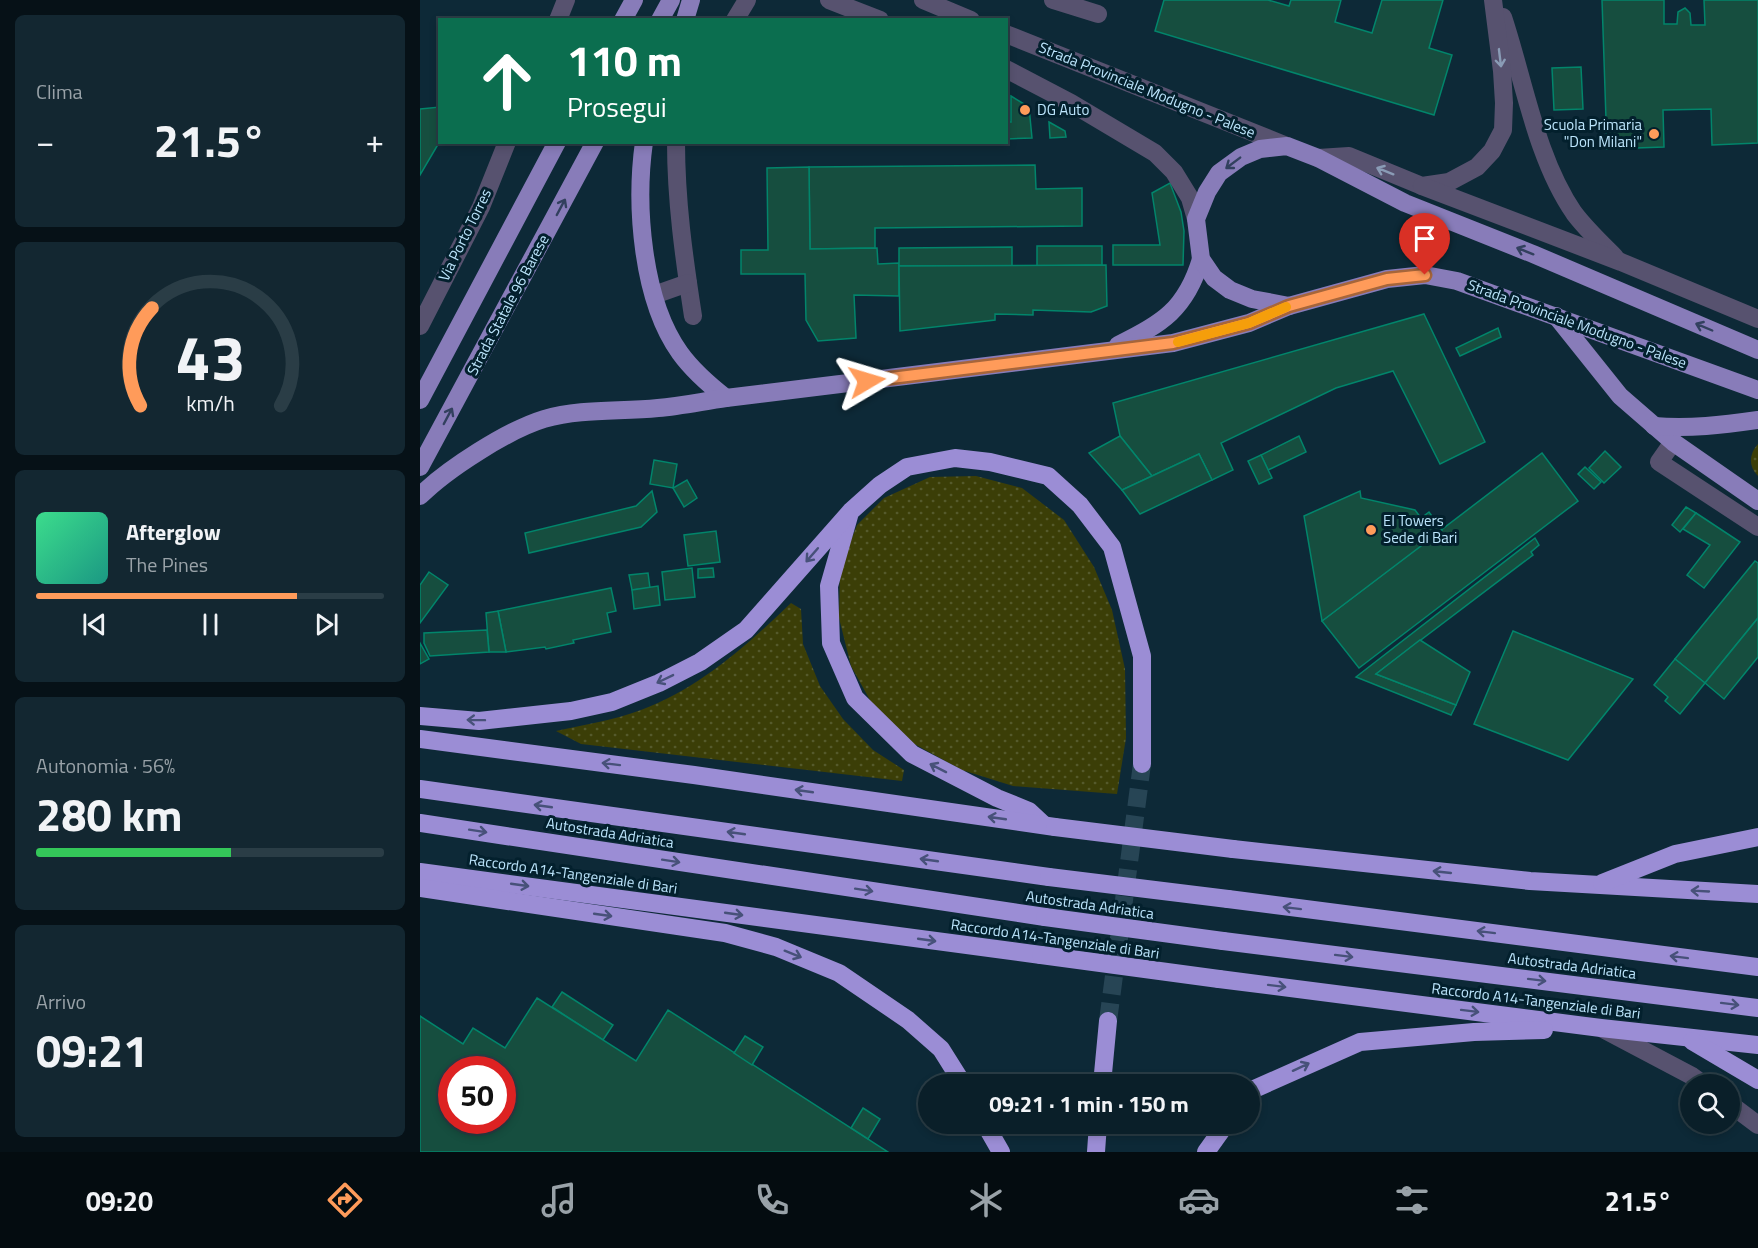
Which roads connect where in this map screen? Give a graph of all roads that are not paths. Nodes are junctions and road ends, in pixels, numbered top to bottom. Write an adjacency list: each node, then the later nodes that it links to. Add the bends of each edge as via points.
1 (566, 0): 12 (street)
2 (627, 0): 13 (street)
3 (634, 0): 14 (main road)
4 (671, 0): 15 (main road)
5 (691, 0): 16 (main road)
6 (747, 0): 17 (street)
7 (829, 0): 18 (street)
8 (922, 0): 19 (street)
9 (1053, 0): 11 (street)
10 (1495, 0): 29 (street, one-way to 29, via 1503,130 1492,151 1477,166 1449,182); 32 (street, via 1558,184 1585,227)
11 (1098, 14)
12 (559, 18)
13 (622, 18)
14 (623, 18)
15 (661, 18)
16 (686, 18)
17 (736, 18)
18 (875, 18)
19 (966, 18)
20 (1008, 35): 27 (street, Strada Provinciale Modugno - Palese)
21 (1008, 70): 30 (street, Strada Provinciale Modugno - Palese, via 1155,153 1174,172 1190,198)
22 (506, 144): 39 (street, Via Porto Torres, via 481,207)
23 (556, 144): 44 (main road)
24 (594, 144): 48 (main road, Strada Statale 96 Barese, one-way to 24)
25 (644, 144): 34 (main road, via 640,195 645,256)
26 (676, 144): 33 (street, via 682,250)
27 (1287, 146): 28 (main road, Strada Provinciale Modugno - Palese); 30 (main road, Strada Provinciale Modugno - Palese, one-way to 30, via 1241,156 1219,173)
28 (1318, 158): 29 (street, one-way to 28, via 1349,156); 40 (main road, Strada Provinciale Modugno - Palese, one-way to 28, via 1404,203)
29 (1422, 186): 32 (street)
30 (1196, 219): 31 (main road, Strada Provinciale Modugno - Palese)
31 (1201, 259): 35 (main road, Strada Provinciale Modugno - Palese, via 1214,278 1230,290); 41 (main road, via 1181,304 1150,330)
32 (1621, 262): 38 (street)
33 (688, 283): 34 (street); 36 (street)
34 (654, 295): 43 (main road, via 665,328 679,352 696,373)
35 (1289, 306): 37 (main road, Strada Provinciale Modugno - Palese, via 1387,279 1425,275 1457,281); 41 (main road, via 1249,323 1173,343)
36 (693, 316)
37 (1556, 316): 42 (main road, Strada Provinciale Modugno - Palese); 46 (main road, via 1620,396)
38 (1758, 319)
39 (420, 326)
40 (1758, 350)
41 (1102, 352): 43 (main road)
42 (1758, 390)
43 (726, 398): 49 (main road, via 658,408 589,410 544,419 475,454)
44 (420, 399)
45 (1758, 420): 46 (main road, via 1682,428)
46 (1654, 426): 47 (main road)
47 (1673, 442): 50 (main road); 52 (street, via 1659,462)
48 (420, 467)
49 (420, 496)
50 (1758, 501)
51 (850, 511): 53 (highway, one-way to 53, via 746,630 700,662 659,682 612,702 571,711 479,721); 55 (highway, via 907,467 955,458 1048,476 1080,505 1112,547 1142,656); 58 (highway, one-way to 51, via 1029,811 912,754 855,698 831,643 829,586)
52 (1758, 527)
53 (420, 716)
54 (420, 739): 58 (highway, one-way to 54)
55 (1142, 764)
56 (420, 789): 64 (highway, Autostrada Adriatica, one-way to 56, bridge, via 1049,877)
57 (420, 824): 65 (highway, Autostrada Adriatica, one-way to 65, bridge, via 1045,917)
58 (1049, 826): 61 (highway, one-way to 58, bridge, via 1530,881)
59 (1758, 837): 61 (highway, via 1675,854)
60 (420, 872): 67 (highway, Raccordo A14-Tangenziale di Bari, one-way to 67, bridge)
61 (1597, 885): 63 (highway, one-way to 61)
62 (420, 888): 70 (highway, one-way to 70, via 725,933 777,947 839,973 908,1020 941,1049)
63 (1758, 894)
64 (1758, 967)
65 (1758, 1008)
66 (1108, 1021): 71 (highway)
67 (1601, 1028): 68 (highway, Raccordo A14-Tangenziale di Bari); 72 (street); 74 (highway, one-way to 67, via 1360,1042 1474,1032)
68 (1685, 1037): 69 (highway, Raccordo A14-Tangenziale di Bari); 73 (highway, Raccordo A14-Tangenziale di Bari)
69 (1758, 1045)
70 (957, 1074)
71 (1103, 1074)
72 (1688, 1074)
73 (1758, 1080)
74 (1260, 1087)
75 (1740, 1112): 76 (street)
76 (1758, 1125)
77 (991, 1134): 80 (highway)
78 (1097, 1134): 81 (highway)
79 (1219, 1134): 82 (highway)
80 (1002, 1152)
81 (1096, 1152)
82 (1206, 1152)

